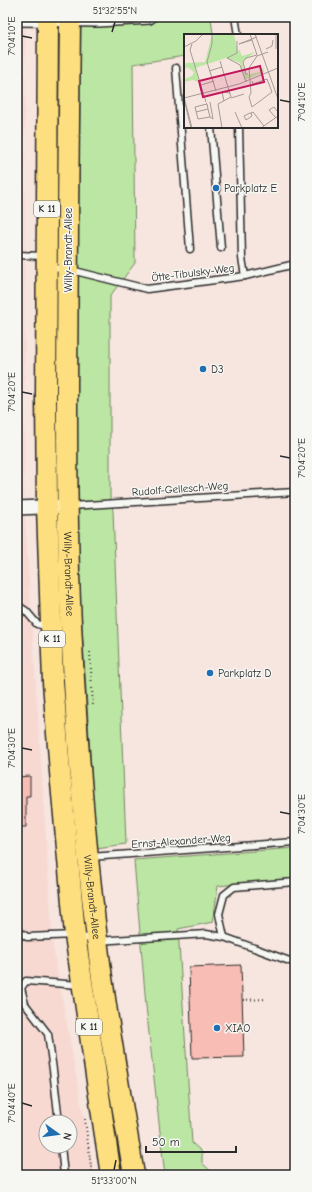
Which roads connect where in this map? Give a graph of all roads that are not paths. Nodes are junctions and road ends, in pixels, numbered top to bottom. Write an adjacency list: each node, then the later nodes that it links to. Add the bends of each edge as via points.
1 (149, 17): 4 (street, via 98,20)
2 (235, 17): 6 (lane)
3 (48, 18): 4 (street); 5 (street); 13 (main road, Willy-Brandt-Allee / K 11)
4 (70, 18): 15 (main road, Willy-Brandt-Allee / K 11)
5 (17, 19)
6 (238, 34)
7 (176, 68): 11 (lane)
8 (211, 128): 10 (lane)
9 (238, 128): 16 (lane, via 242,258)
10 (221, 248)
11 (190, 249)
12 (17, 255): 13 (lane, Ötte-Tibulsky-Weg)
13 (47, 262): 15 (lane, Ötte-Tibulsky-Weg); 19 (main road, Willy-Brandt-Allee / K 11)
14 (295, 264): 16 (lane, Ötte-Tibulsky-Weg)
15 (67, 269): 16 (lane, Ötte-Tibulsky-Weg, via 147,288); 18 (main road, Willy-Brandt-Allee / K 11)
16 (245, 276)
17 (295, 492): 18 (lane, Rudolf-Gellesch-Weg)
18 (67, 506): 19 (street); 24 (main road, Willy-Brandt-Allee / K 11, via 76,708)
19 (47, 507): 20 (street); 22 (main road, Willy-Brandt-Allee / K 11)
20 (17, 508)
21 (17, 605): 22 (lane, via 37,624)
22 (51, 627): 24 (main road, Willy-Brandt-Allee / K 11, via 54,697)
23 (295, 842): 24 (lane, Ernst-Alexander-Weg)
24 (78, 858): 27 (main road, Willy-Brandt-Allee / K 11); 29 (main road, Willy-Brandt-Allee / K 11)
25 (295, 882): 28 (lane, via 234,887 224,895 219,914)
26 (17, 930): 27 (lane, via 27,937)
27 (75, 935): 29 (lane); 31 (main road, Willy-Brandt-Allee / K 11)
28 (224, 937): 29 (lane, via 206,934); 30 (lane)
29 (97, 941): 36 (main road, Willy-Brandt-Allee / K 11)
30 (295, 964)
31 (83, 986): 32 (lane, via 26,981 21,988 25,1004 48,1034); 35 (main road, Willy-Brandt-Allee / K 11)
32 (58, 1114)
33 (62, 1154): 34 (lane)
34 (64, 1175)
35 (111, 1175)
36 (134, 1175)

